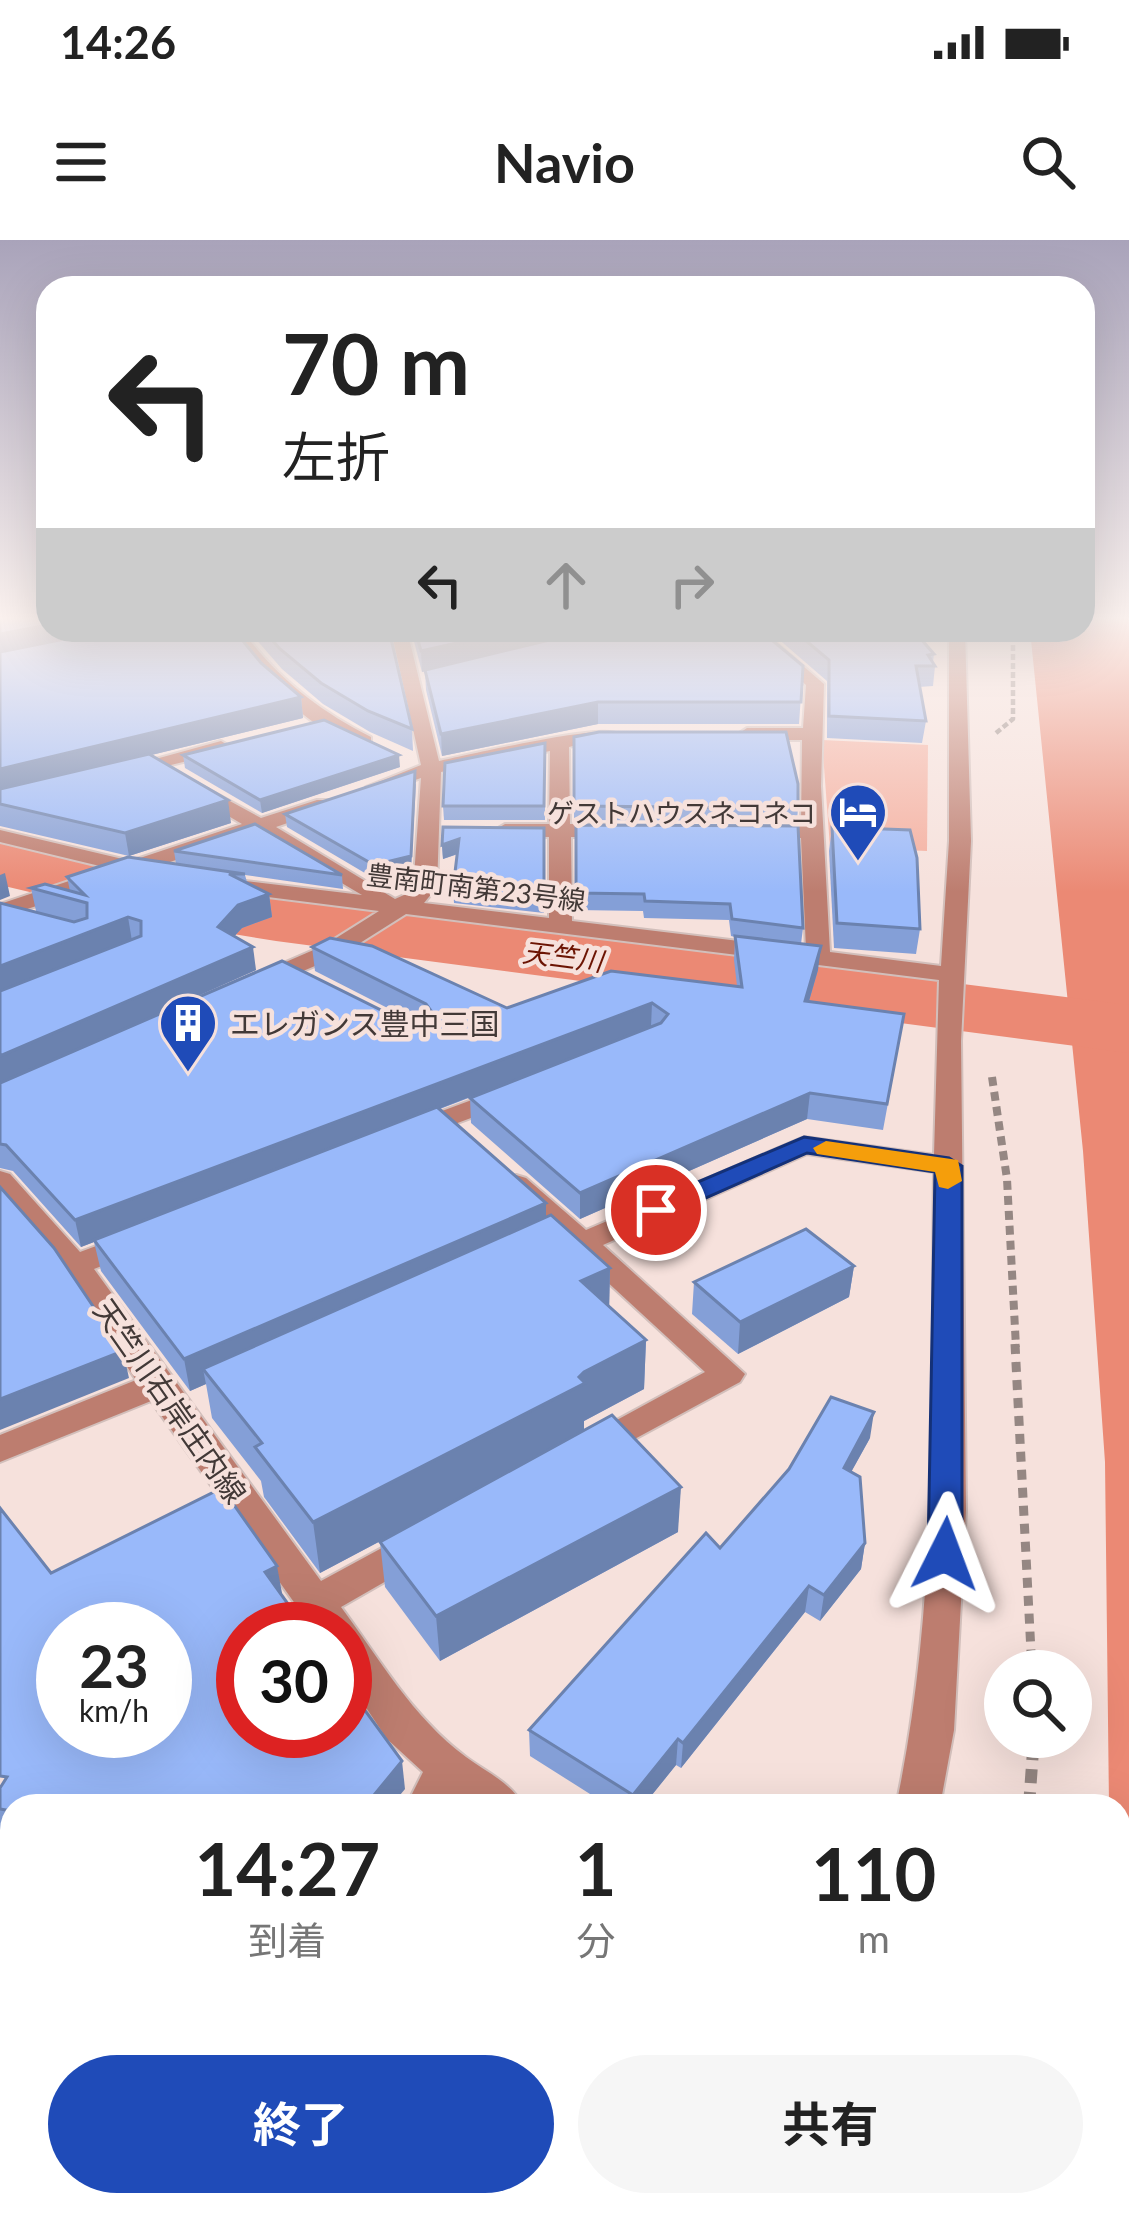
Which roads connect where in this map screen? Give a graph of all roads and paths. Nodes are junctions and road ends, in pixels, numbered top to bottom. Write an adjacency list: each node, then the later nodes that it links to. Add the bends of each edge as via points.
1 (310, 707): 5 (street)
2 (423, 707): 13 (street)
3 (813, 707): 9 (street)
4 (958, 707): 31 (street)
5 (328, 722): 6 (street); 13 (street)
6 (306, 727)
7 (638, 734): 10 (street)
8 (719, 734): 9 (street)
9 (810, 734): 20 (street)
10 (559, 741): 13 (street); 17 (street)
11 (241, 742): 12 (street)
12 (154, 763): 14 (street); 15 (street)
13 (431, 768): 15 (street); 16 (street)
14 (110, 774)
15 (259, 824): 22 (street); 25 (street)
16 (450, 830): 17 (street); 25 (street, via 425,887)
17 (563, 830): 18 (street); 28 (street)
18 (631, 831)
19 (743, 832): 20 (street)
20 (811, 832): 29 (street)
21 (0, 836): 22 (street)
22 (121, 869): 23 (street); 26 (street)
23 (173, 876)
24 (209, 883): 25 (street, 豊南町南第23号線)
25 (396, 910): 28 (street, 豊南町南第23号線); 30 (street)
26 (0, 913): 27 (street)
27 (39, 925)
28 (561, 928): 29 (street, 豊南町南第23号線)
29 (818, 958): 31 (street, 豊南町南第23号線)
30 (286, 970): 32 (street); 33 (street)
31 (950, 977): 36 (street)
32 (322, 990)
33 (224, 998)
34 (991, 1067): 48 (path, via 1007,1179)
35 (526, 1088): 39 (street, via 433,1125 485,1157)
36 (949, 1166): 39 (street, via 804,1145); 52 (street, via 948,1510 933,1730)
37 (0, 1180): 41 (street, 天竺川右岸庄内線)
38 (162, 1231): 41 (street)
39 (578, 1240): 40 (street); 44 (street, via 728,1374)
40 (533, 1256)
41 (75, 1264): 42 (street, 天竺川右岸庄内線)
42 (157, 1385): 43 (street); 46 (street, 天竺川右岸庄内線, via 188,1410)
43 (0, 1449)
44 (563, 1465)
45 (440, 1534): 47 (street)
46 (316, 1602)
47 (345, 1602)
48 (1031, 1650)
49 (372, 1683): 51 (street)
50 (1032, 1758): 53 (path)
51 (438, 1787)
52 (920, 1794)
53 (1030, 1794)

